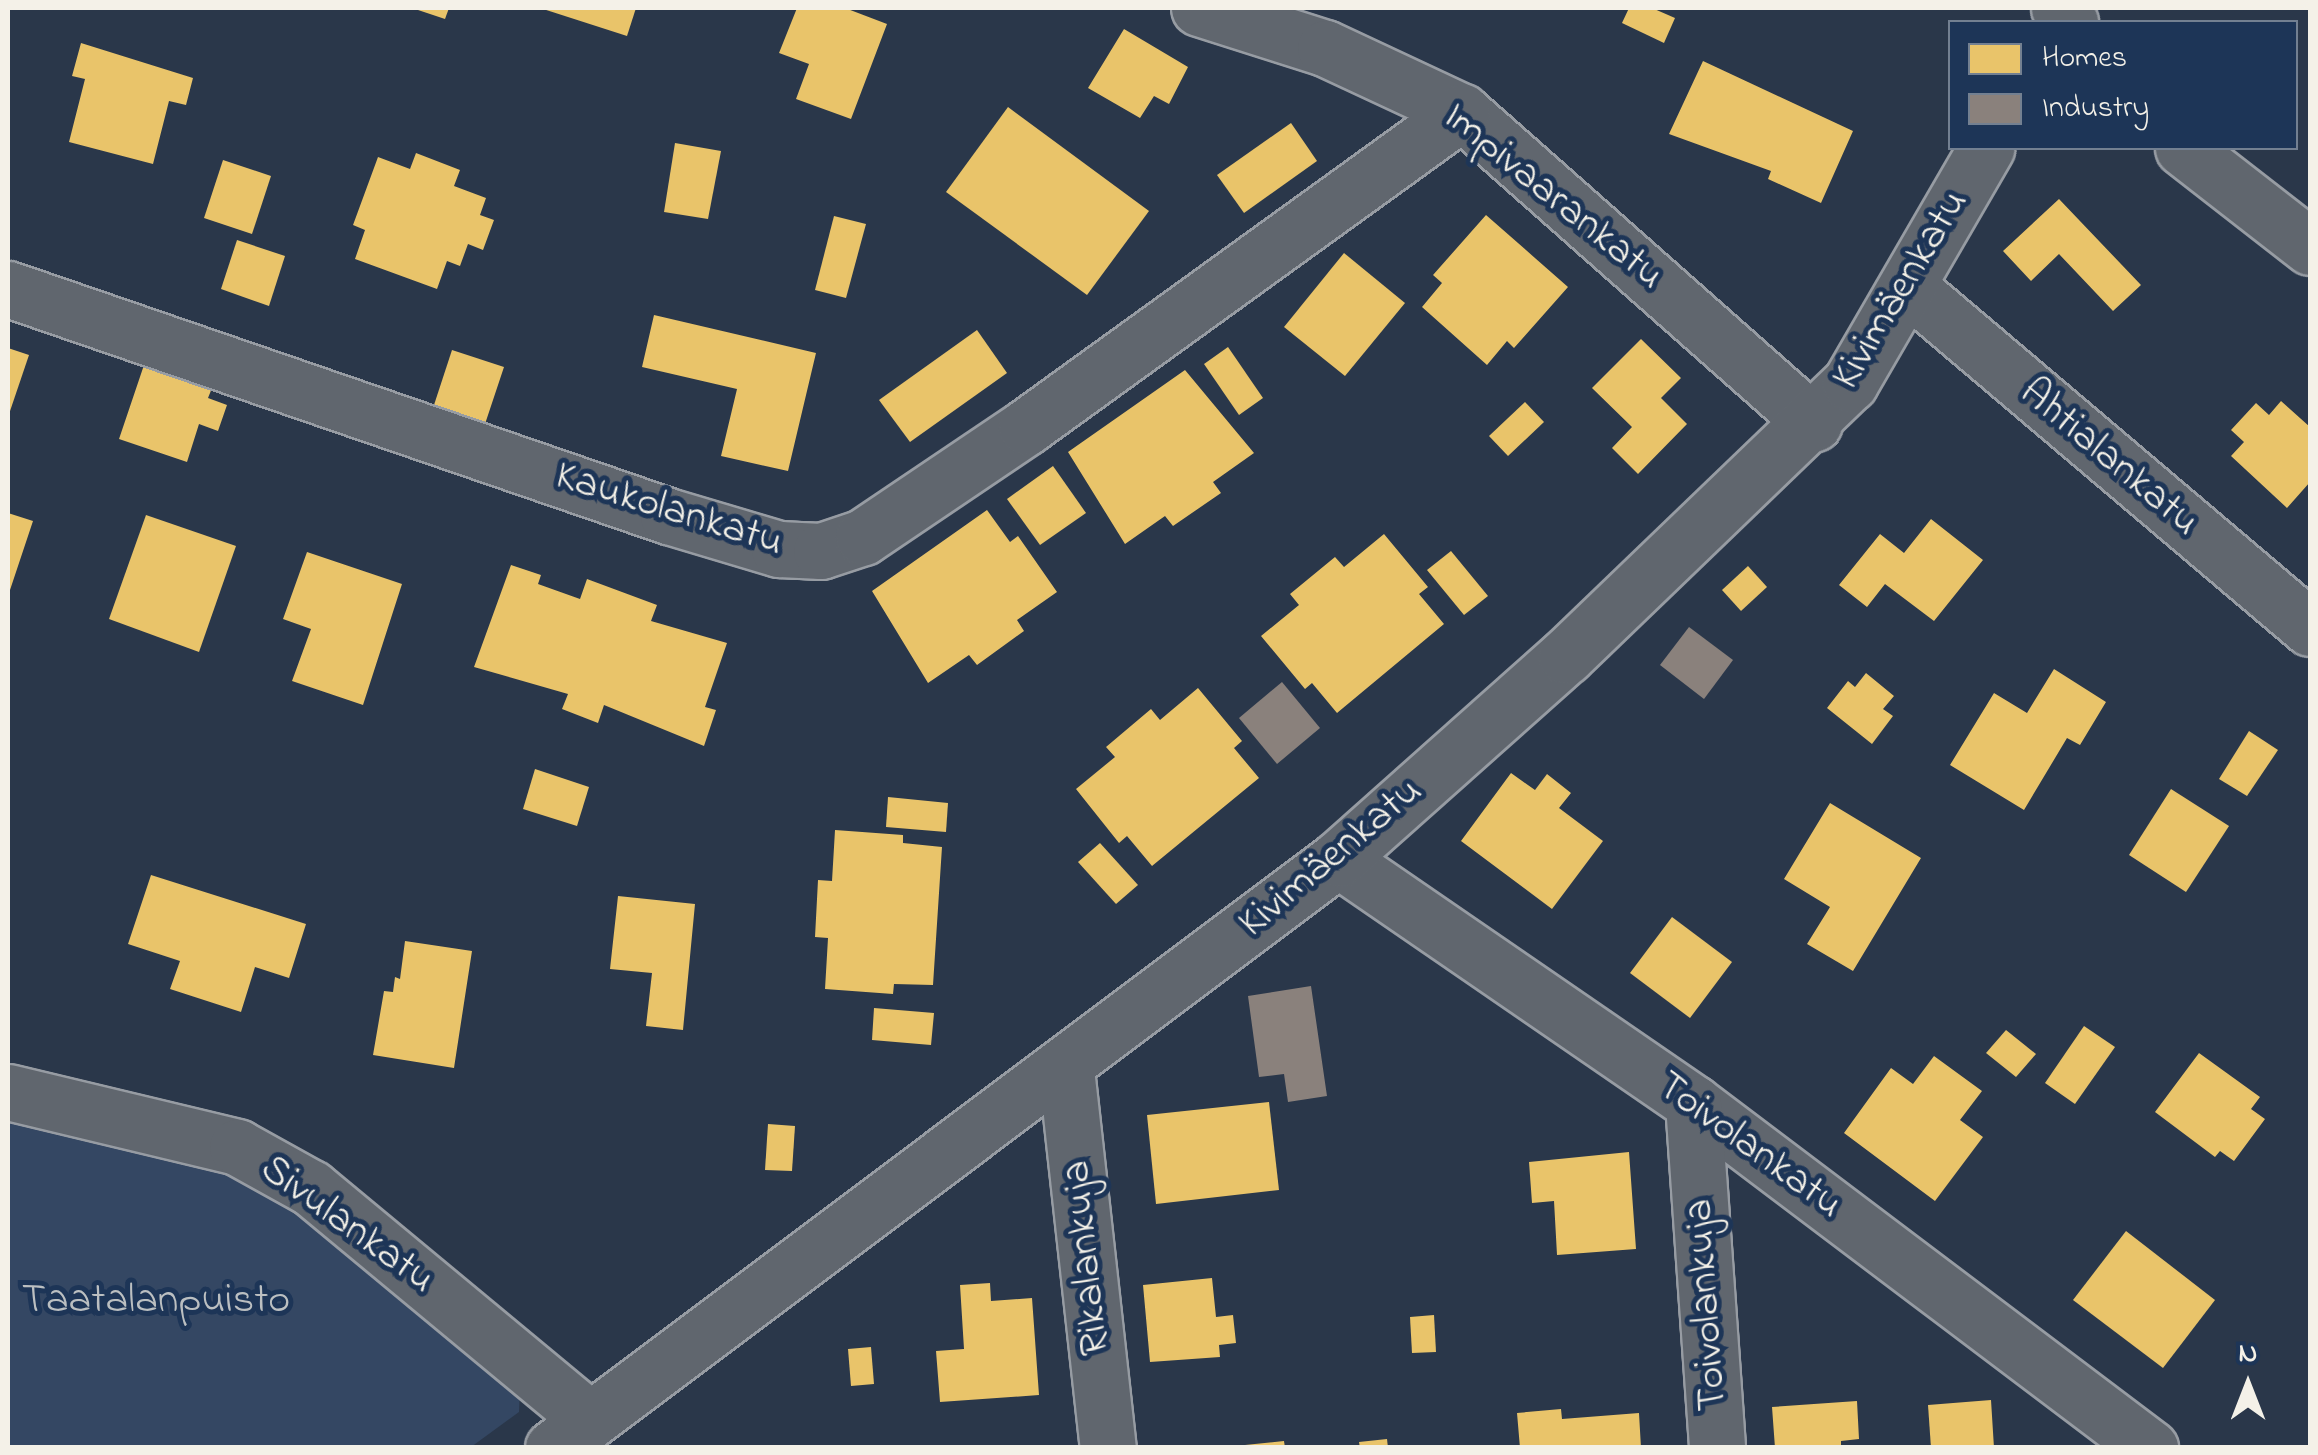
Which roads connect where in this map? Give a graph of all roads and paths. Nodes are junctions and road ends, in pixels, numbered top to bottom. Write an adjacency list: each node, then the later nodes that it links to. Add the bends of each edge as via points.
1 (1199, 8): 2 (street, Impivaarankatu, via 1325,48)
2 (1462, 112): 7 (street, Kaukolankatu, via 1026,428 863,537 820,551 780,549 668,516); 8 (street, Impivaarankatu)
3 (1985, 150): 6 (street, Kivimäenkatu)
4 (2186, 150): 5 (street)
5 (2310, 247)
6 (1908, 287): 8 (street, Kivimäenkatu, via 1850,383); 9 (street, Ahtialankatu)
7 (8, 289)
8 (1814, 424): 10 (street, Kivimäenkatu)
9 (2310, 628)
10 (1338, 859): 11 (street, Kivimäenkatu); 13 (street, Toivolankatu)
11 (1066, 1069): 14 (street, Kivimäenkatu); 15 (street, Rikalankuja)
12 (8, 1092): 14 (street, Sivulankatu, via 237,1147 312,1188)
13 (1693, 1103): 16 (street, Toivolankuja); 17 (street, Toivolankatu)
14 (571, 1434)
15 (1108, 1448)
16 (1717, 1448)
17 (2150, 1448)

